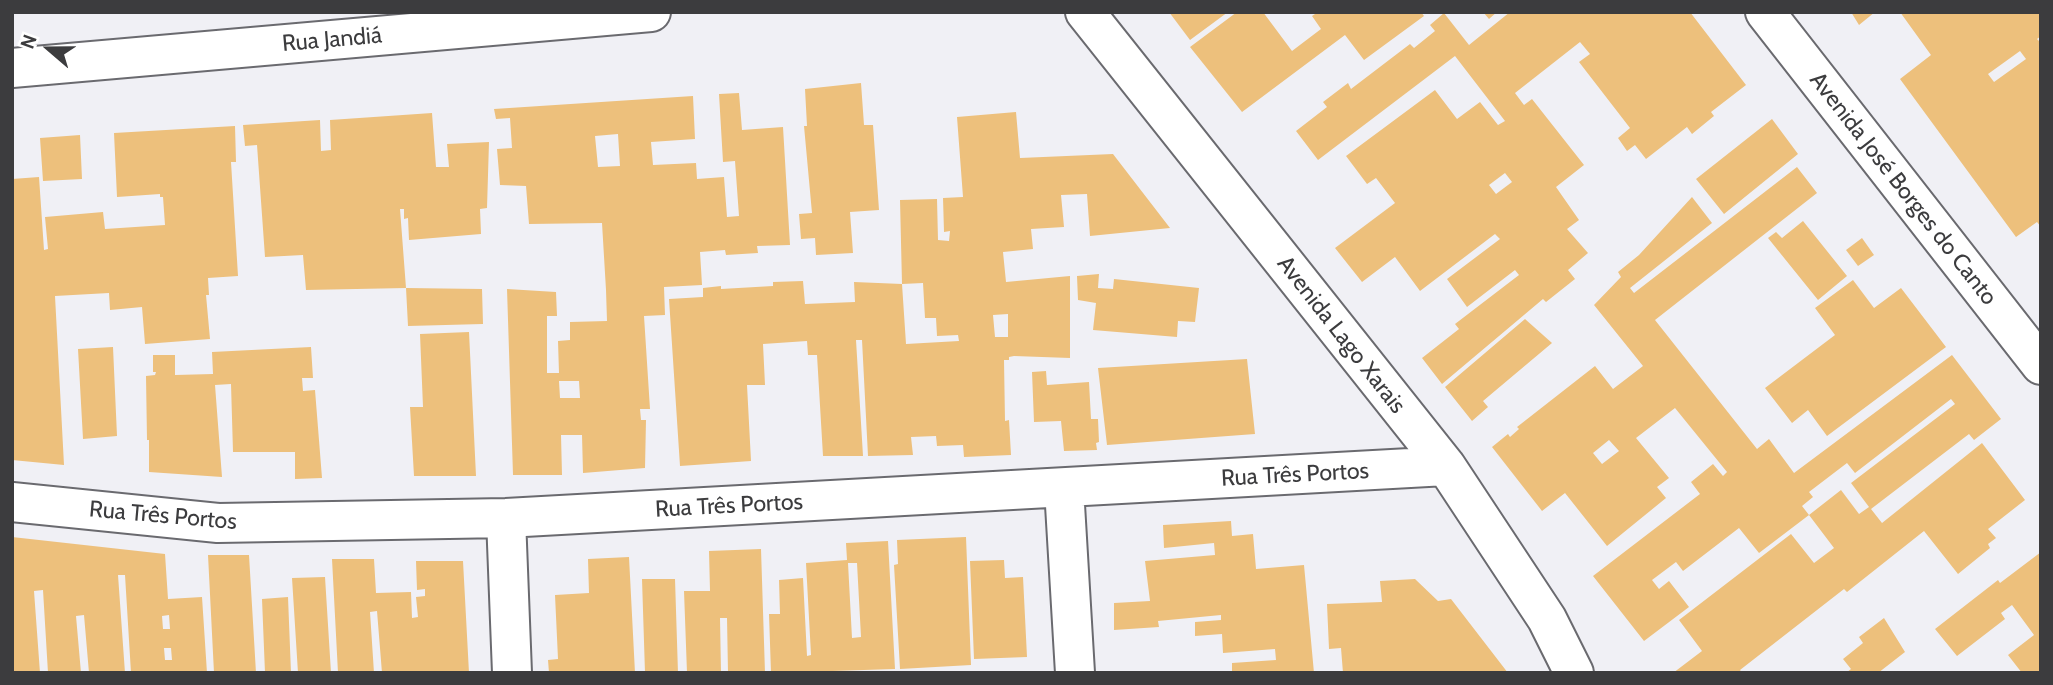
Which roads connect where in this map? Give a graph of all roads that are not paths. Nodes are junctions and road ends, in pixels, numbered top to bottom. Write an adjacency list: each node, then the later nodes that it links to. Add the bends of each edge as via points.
1 (651, 12): 4 (street, Rua Jandiá)
2 (1086, 12): 6 (street, Avenida Lago Xarais)
3 (1765, 12): 5 (street, Avenida José Borges do Canto)
4 (12, 68)
5 (2041, 365)
6 (1446, 466): 7 (street, Rua Três Portos); 12 (street, Avenida Lago Xarais, via 1547,619)
7 (1064, 488): 9 (street, Rua Três Portos); 11 (street)
8 (12, 502): 9 (street, Rua Três Portos, via 218,523)
9 (506, 518): 10 (street)
10 (512, 673)
11 (1074, 673)
12 (1574, 673)

